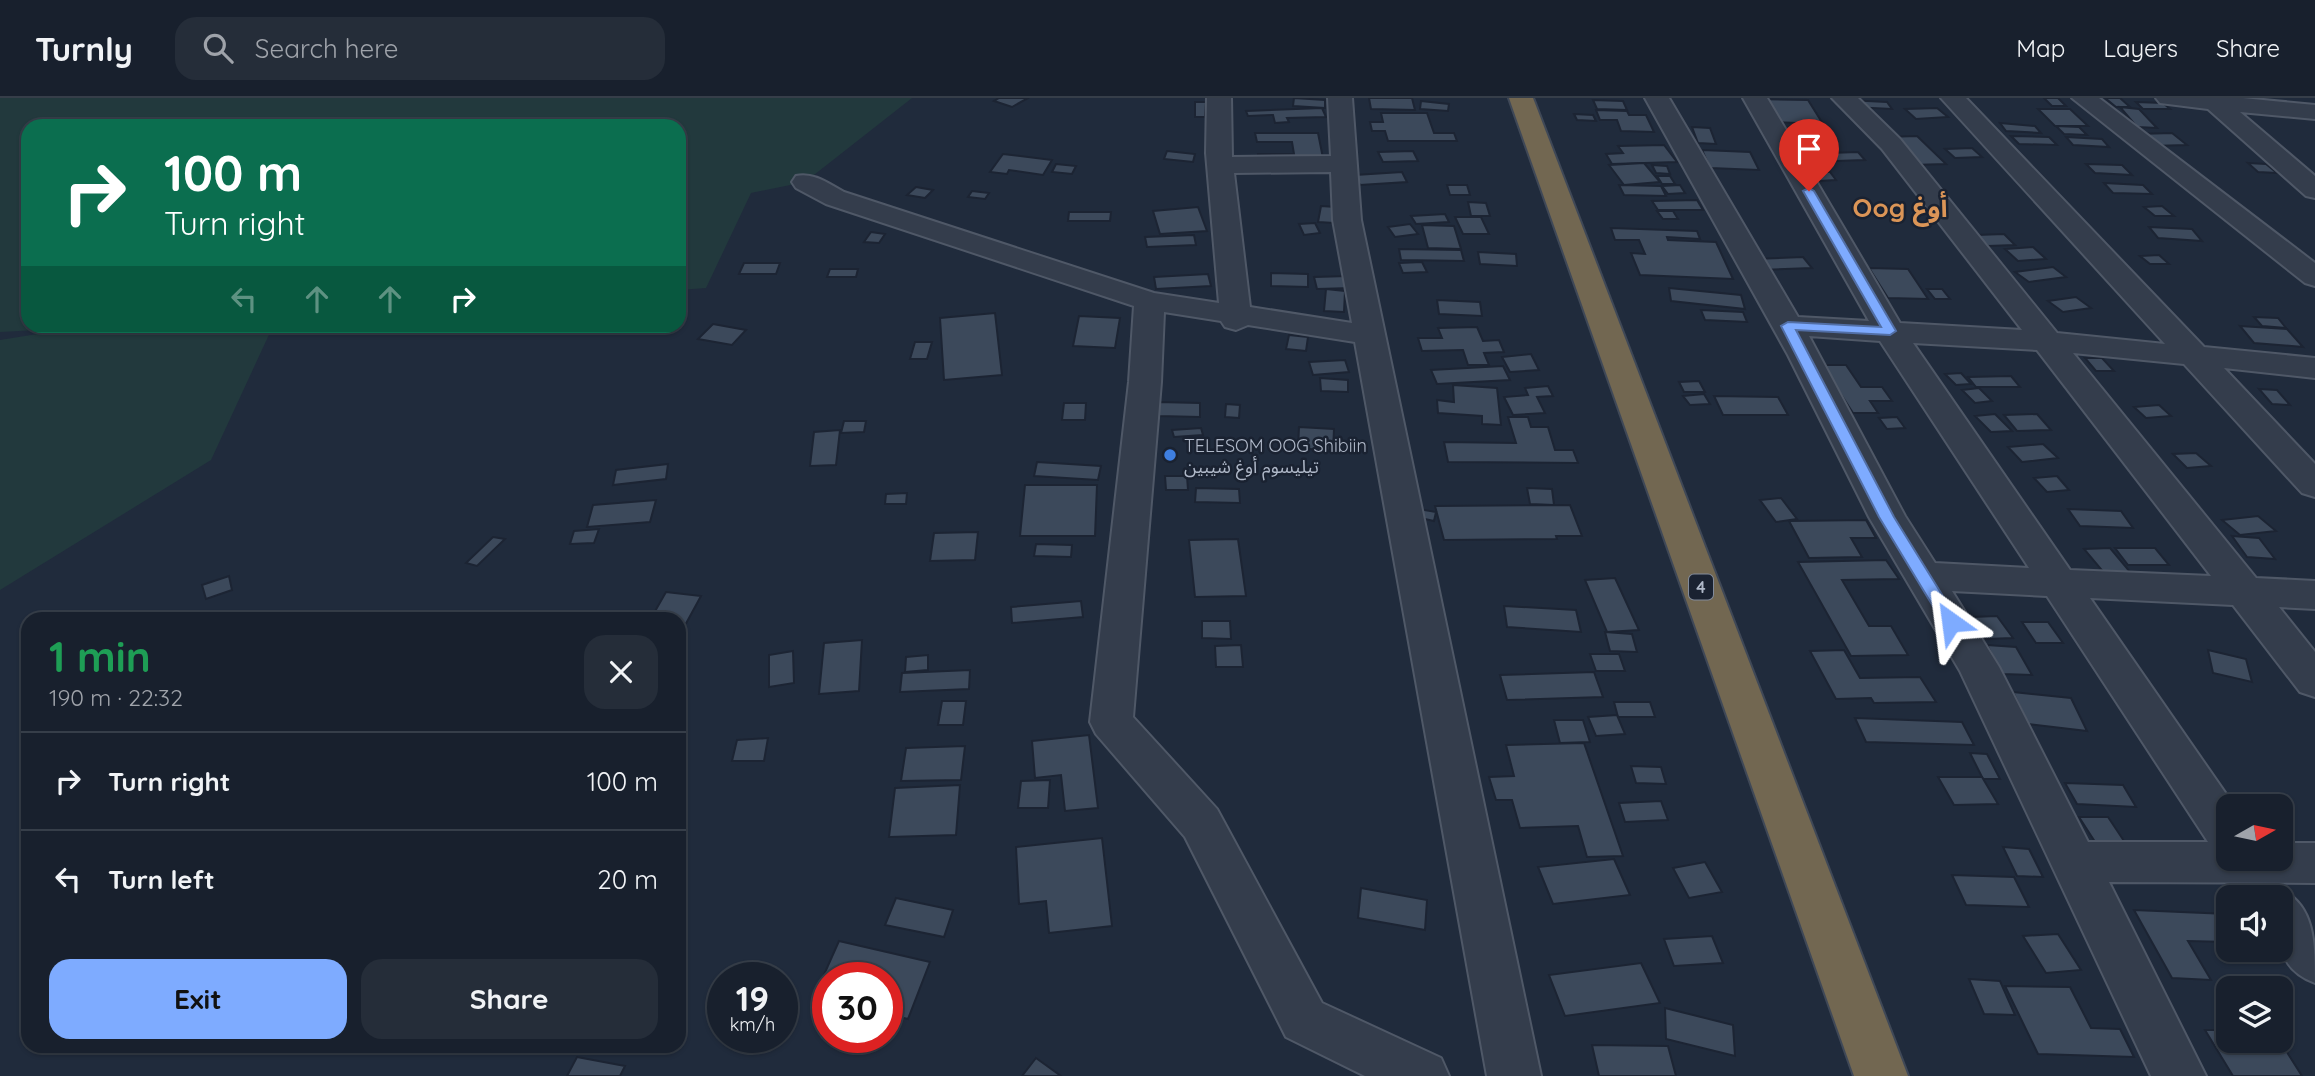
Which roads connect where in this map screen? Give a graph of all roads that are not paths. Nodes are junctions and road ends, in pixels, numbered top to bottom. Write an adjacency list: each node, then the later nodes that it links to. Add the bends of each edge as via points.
1 (1219, 98): 14 (street)
2 (1340, 98): 13 (street)
3 (1521, 98): 41 (highway, 4)
4 (1657, 98): 20 (street)
5 (1755, 98): 21 (street)
6 (1844, 98): 23 (street, via 1891,144)
7 (1953, 98): 24 (street)
8 (2084, 98): 17 (street)
9 (2168, 98): 10 (street)
10 (2215, 103): 11 (street); 16 (street)
11 (2261, 103): 12 (street)
12 (2315, 112)
13 (1344, 164): 14 (street); 22 (street, via 1348,220)
14 (1221, 165): 19 (street)
15 (806, 182): 18 (street, via 835,198)
16 (2315, 190)
17 (2315, 276)
18 (1149, 300): 19 (street); 39 (street, via 1111,722 1201,823 1304,1020)
19 (1236, 317): 22 (street)
20 (1788, 326): 21 (street); 27 (street, via 1887,517)
21 (1890, 331): 23 (street); 28 (street)
22 (1370, 335): 40 (street)
23 (2045, 341): 24 (street); 29 (street)
24 (2194, 356): 25 (street); 26 (street)
25 (2315, 368)
26 (2315, 485)
27 (1923, 576): 28 (street); 33 (street, via 1979,667)
28 (2059, 583): 29 (street); 32 (street)
29 (2244, 592): 30 (street); 31 (street)
30 (2315, 595)
31 (2315, 681)
32 (2216, 816)
33 (2074, 862): 36 (street); 42 (street)
34 (2293, 863): 35 (street)
35 (2315, 863)
36 (2216, 864)
37 (2293, 929): 38 (street)
38 (2315, 960)
39 (1422, 1076)
40 (1514, 1076)
41 (1881, 1076)
42 (2179, 1076)

